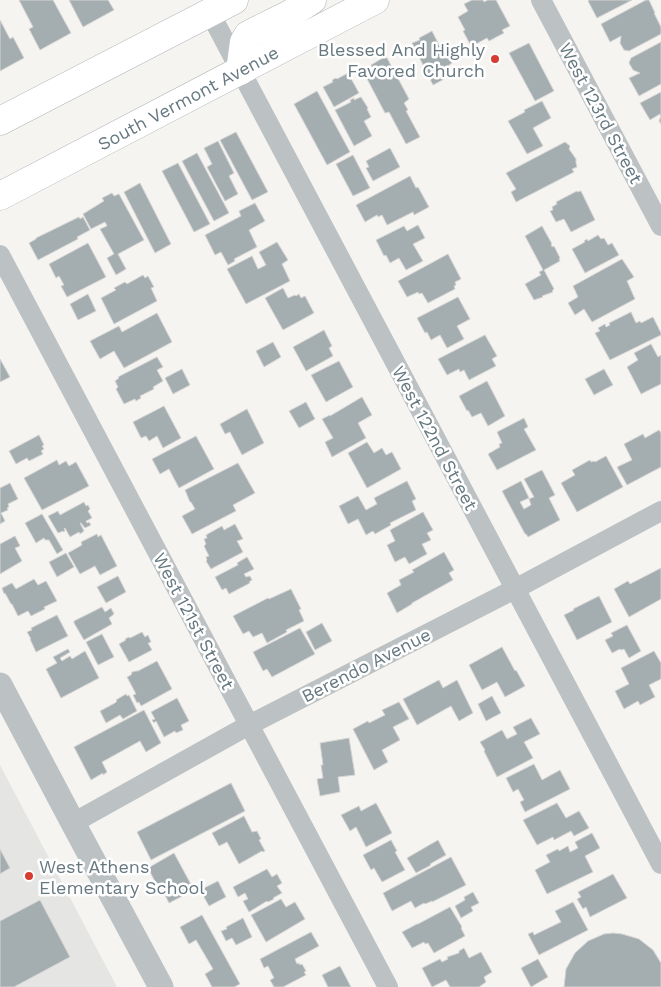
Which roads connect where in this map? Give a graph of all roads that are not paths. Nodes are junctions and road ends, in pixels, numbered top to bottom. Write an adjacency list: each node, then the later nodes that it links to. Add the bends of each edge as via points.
1 (234, 0): 6 (main road)
2 (312, 0): 8 (main road, via 248,35)
3 (344, 0): 7 (main road)
4 (375, 0): 7 (main road, South Vermont Avenue)
5 (541, 0): 11 (street, West 123rd Street)
6 (210, 13): 8 (street, West 122nd Street); 9 (main road)
7 (320, 29): 8 (main road, South Vermont Avenue)
8 (240, 71): 10 (main road, South Vermont Avenue); 14 (street, West 122nd Street)
9 (0, 122)
10 (0, 196)
11 (661, 226)
12 (0, 255): 16 (street, West 121st Street)
13 (661, 511): 14 (street, Berendo Avenue)
14 (515, 588): 16 (street, Berendo Avenue); 18 (street, West 122nd Street)
15 (0, 685): 17 (street)
16 (249, 725): 17 (street, Berendo Avenue); 20 (street, West 121st Street)
17 (73, 824): 19 (street)
18 (661, 864)
19 (161, 987)
20 (388, 987)

